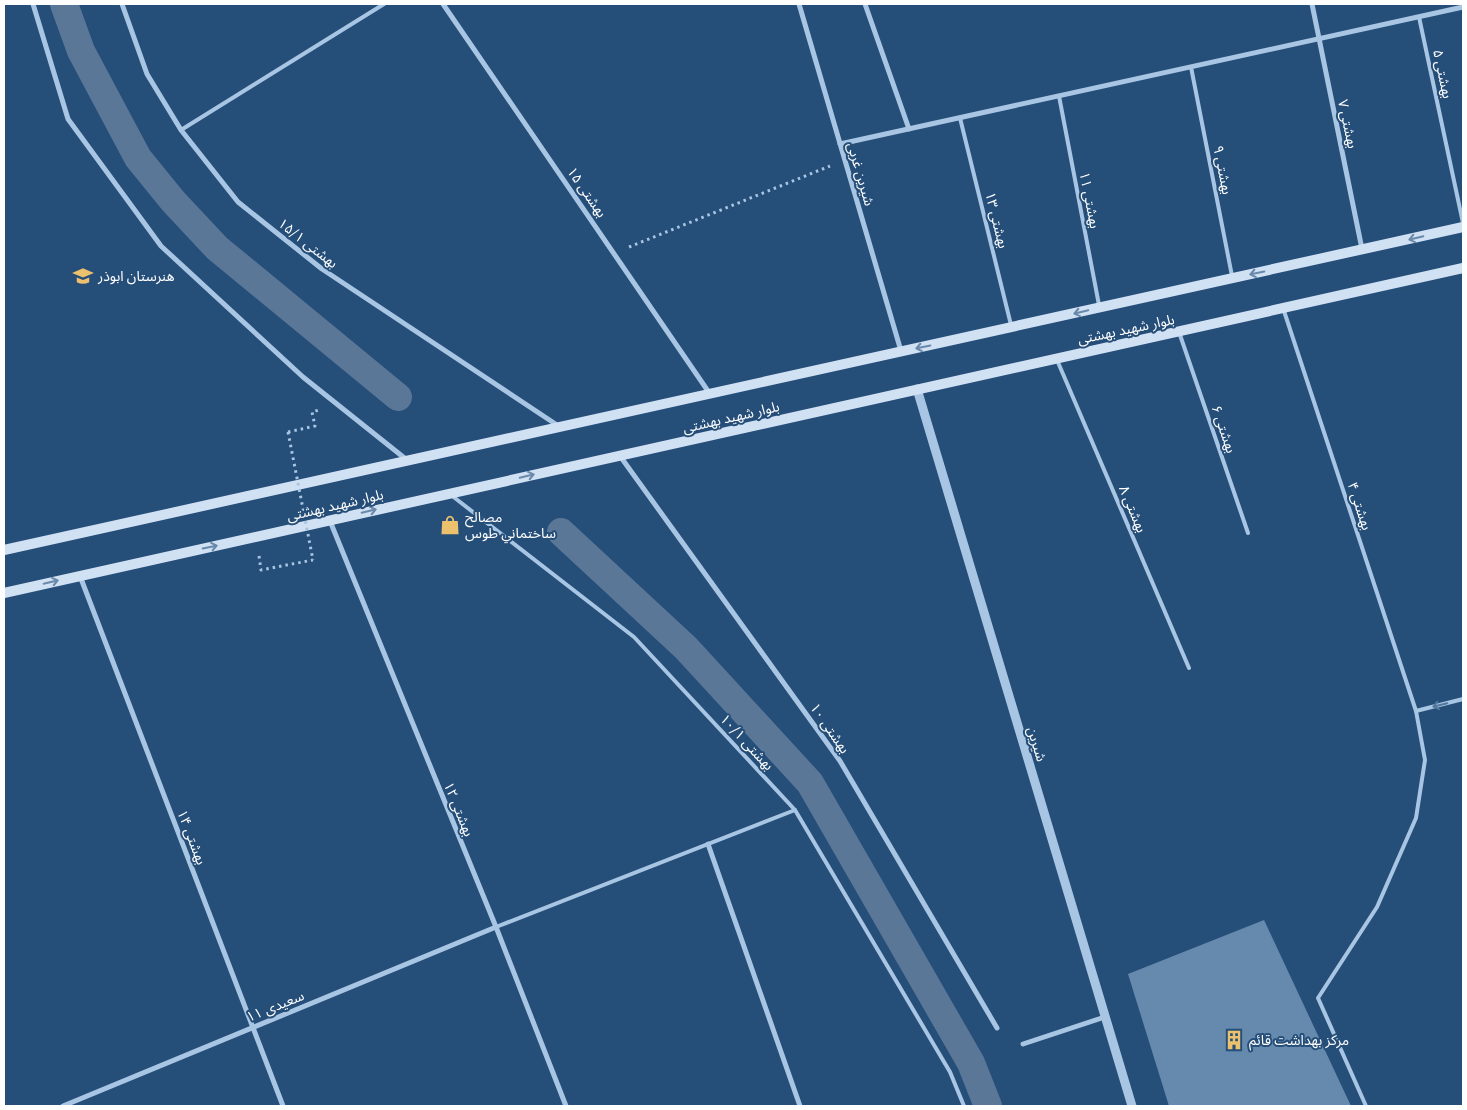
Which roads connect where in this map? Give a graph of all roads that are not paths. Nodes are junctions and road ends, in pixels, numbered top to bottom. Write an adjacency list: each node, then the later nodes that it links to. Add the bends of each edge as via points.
1 (33, 4): 32 (street, via 68,119 161,246 303,377)
2 (122, 4): 15 (street, بهشتی ۱۵/۱, via 147,74)
3 (384, 4): 15 (lane)
4 (443, 4): 29 (street, بهشتی ۱۵)
5 (799, 4): 16 (street, شیرین غربی)
6 (865, 4): 14 (street)
7 (1312, 4): 10 (street, بهشتی ۷)
8 (1463, 8): 9 (street)
9 (1419, 17): 10 (street); 17 (lane, بهشتی ۵)
10 (1319, 39): 11 (street); 19 (street, بهشتی ۷)
11 (1191, 67): 12 (street); 21 (lane, بهشتی ۹)
12 (1059, 96): 13 (street); 22 (lane, بهشتی ۱۱)
13 (960, 118): 14 (street); 24 (lane, بهشتی ۱۳)
14 (909, 129): 16 (street)
15 (181, 130): 30 (street, بهشتی ۱۵/۱, via 238,202 307,257)
16 (840, 144): 26 (street, شیرین غربی)
17 (1463, 223)
18 (1463, 227): 19 (main road, بلوار شهید بهشتی, one-way to 19)
19 (1362, 250): 21 (main road, بلوار شهید بهشتی, one-way to 21)
20 (1463, 268): 23 (main road, بلوار شهید بهشتی)
21 (1233, 278): 22 (main road, بلوار شهید بهشتی)
22 (1099, 308): 24 (main road, بلوار شهید بهشتی, one-way to 24)
23 (1283, 308): 25 (main road, بلوار شهید بهشتی); 41 (lane, بهشتی ۴)
24 (1011, 327): 26 (main road, بلوار شهید بهشتی, one-way to 26)
25 (1179, 332): 27 (main road, بلوار شهید بهشتی); 35 (lane, بهشتی ۶)
26 (901, 352): 29 (main road, بلوار شهید بهشتی)
27 (1056, 359): 28 (main road, بلوار شهید بهشتی); 39 (lane, بهشتی ۸)
28 (917, 390): 31 (main road, بلوار شهید بهشتی); 45 (street, شیرین)
29 (711, 394): 30 (main road, بلوار شهید بهشتی)
30 (560, 427): 32 (main road, بلوار شهید بهشتی)
31 (620, 456): 33 (main road, بلوار شهید بهشتی, one-way to 31); 47 (street, بهشتی ۱۰, via 840,761)
32 (408, 460): 36 (main road, بلوار شهید بهشتی)
33 (450, 494): 34 (main road, بلوار شهید بهشتی, one-way to 33); 42 (lane, بهشتی ۱۰/۱, via 634,637)
34 (329, 520): 37 (main road, بلوار شهید بهشتی, one-way to 34); 44 (street, بهشتی ۱۲)
35 (1248, 533)
36 (4, 550)
37 (80, 576): 38 (main road, بلوار شهید بهشتی, one-way to 37); 46 (street, بهشتی ۱۴)
38 (4, 592)
39 (1189, 668)
40 (1463, 699): 41 (lane, one-way to 41)
41 (1416, 711): 55 (lane, بهشتی ۴, via 1425,760 1416,818 1377,907 1318,998)
42 (796, 810): 43 (lane); 53 (lane, بهشتی ۱۰/۱, via 950,1072)
43 (708, 844): 44 (lane); 52 (street)
44 (496, 928): 46 (street, سعیدی ۱۱); 51 (street, بهشتی ۱۲)
45 (1105, 1016): 48 (street); 54 (street, شیرین)
46 (253, 1028): 49 (street, سعیدی ۱۱); 50 (street, بهشتی ۱۴)
47 (997, 1028)
48 (1023, 1044)
49 (63, 1106)
50 (283, 1106)
51 (566, 1106)
52 (800, 1106)
53 (964, 1106)
54 (1132, 1106)
55 (1366, 1106)

